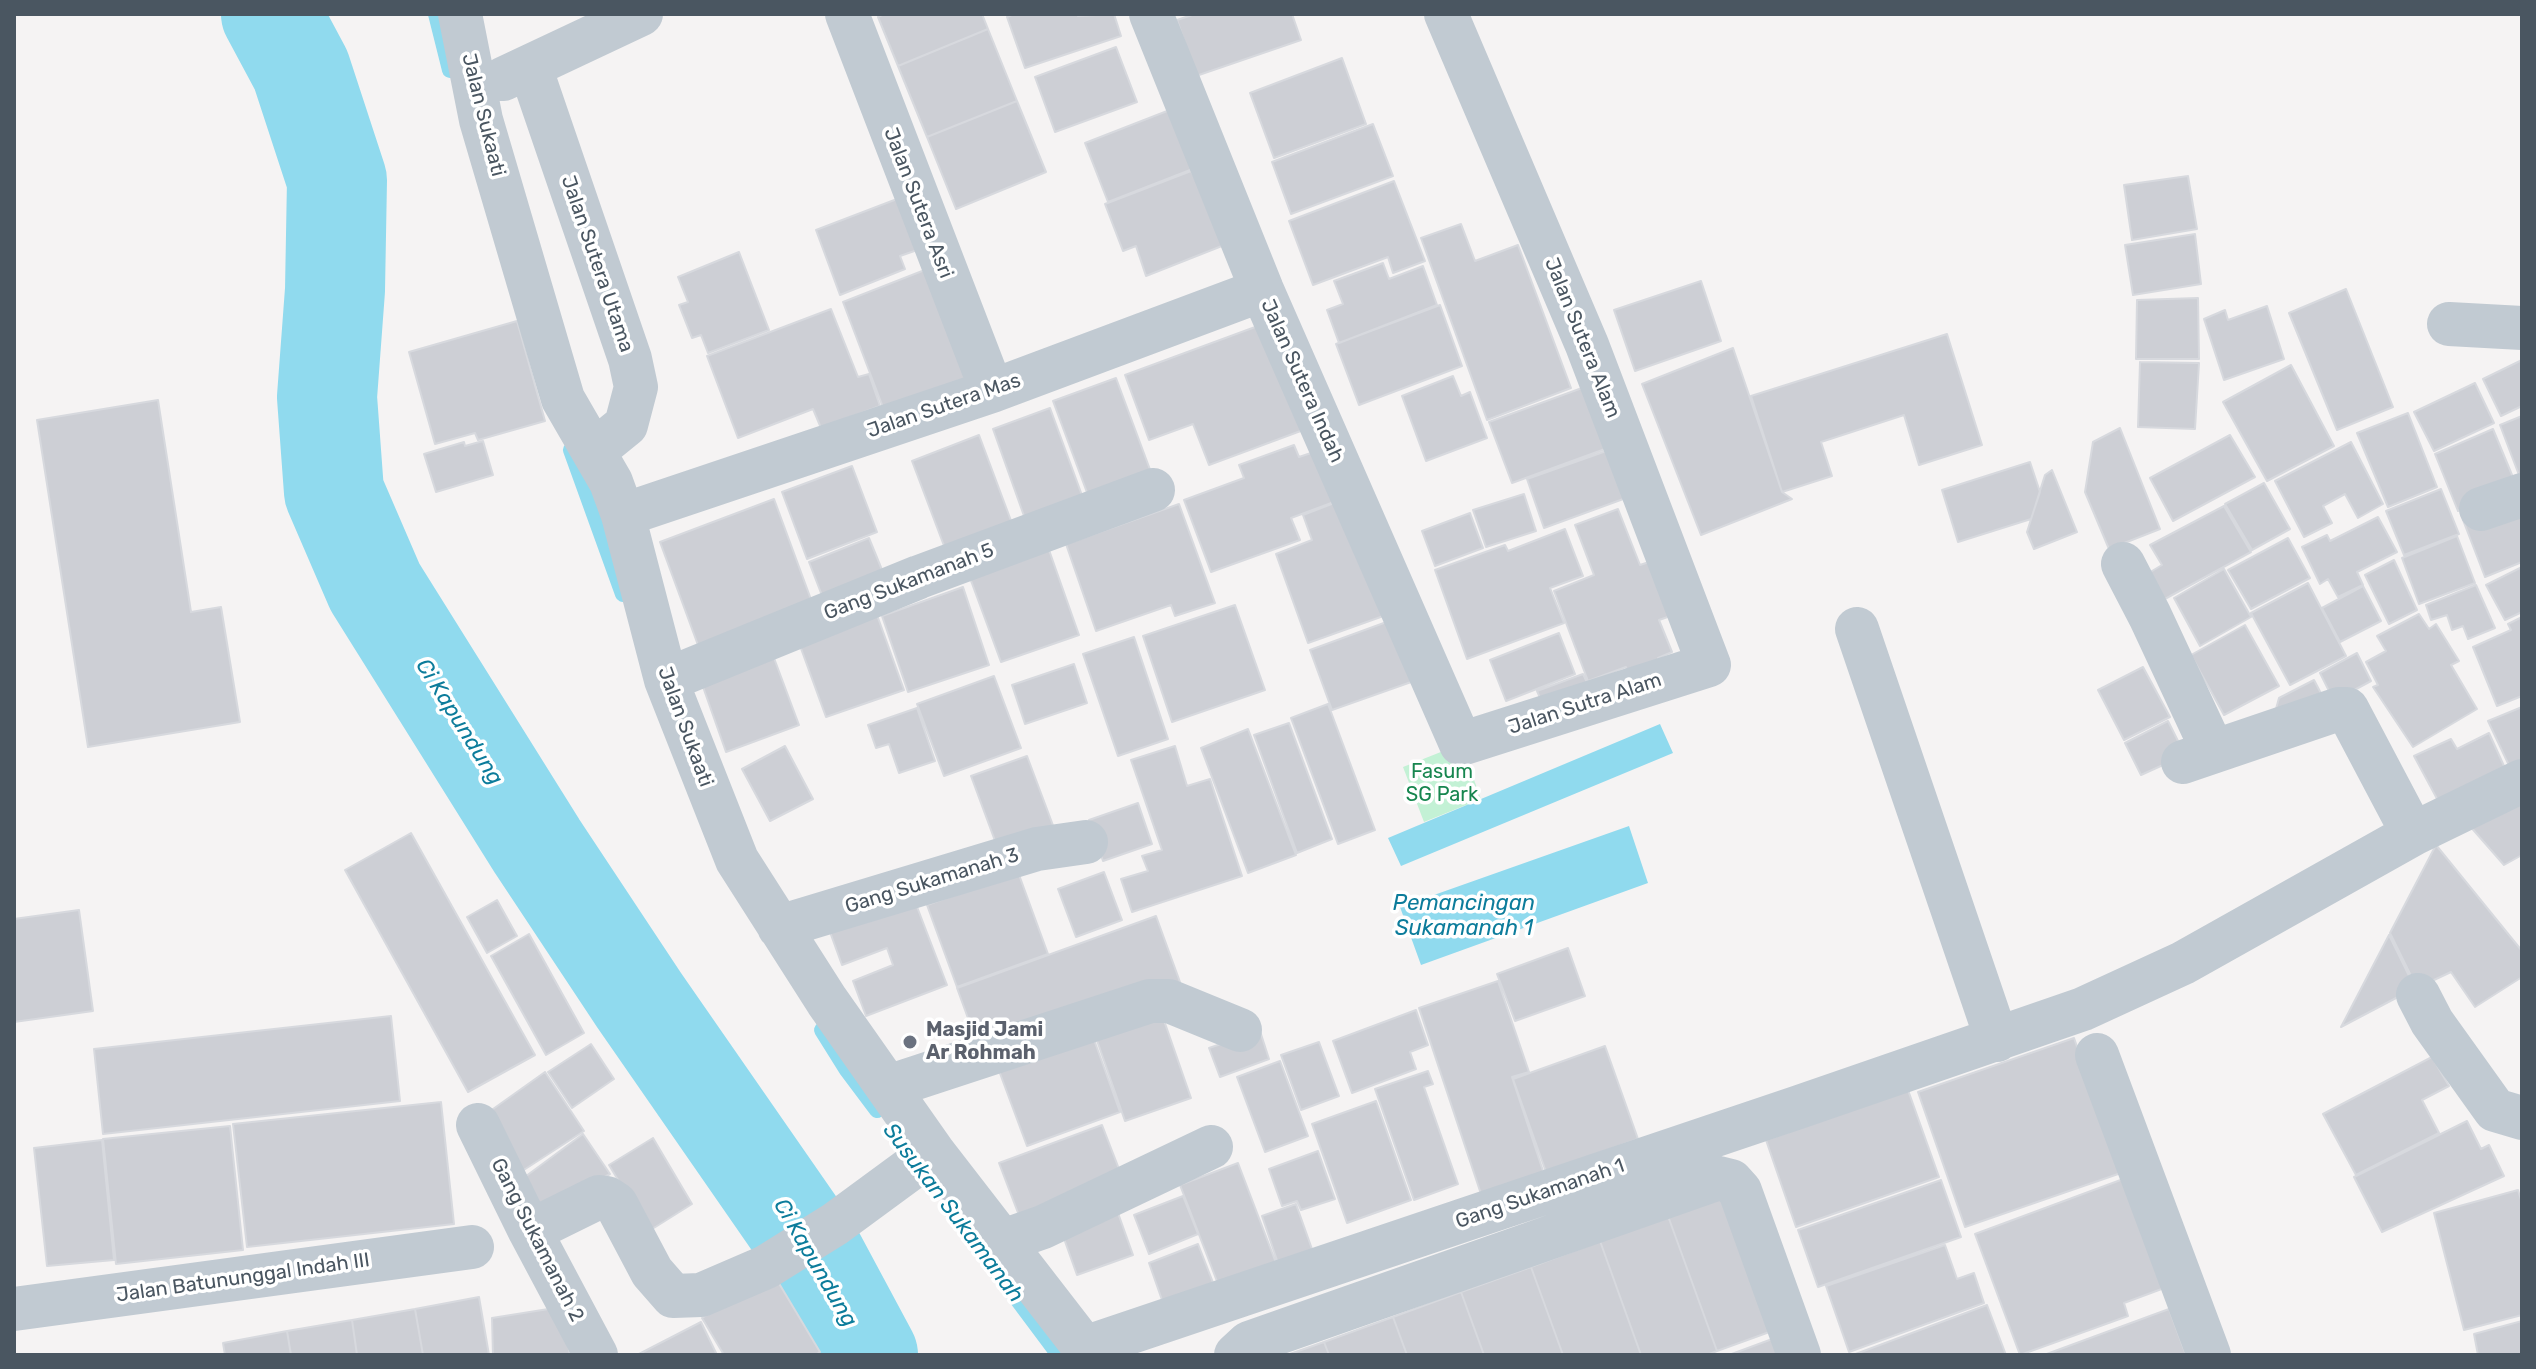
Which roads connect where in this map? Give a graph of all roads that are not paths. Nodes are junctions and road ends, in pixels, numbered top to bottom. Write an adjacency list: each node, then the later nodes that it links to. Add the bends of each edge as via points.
1 (460, 14): 7 (street, Jalan Sukaati)
2 (641, 14): 6 (street)
3 (847, 14): 11 (street, Jalan Sutera Asri)
4 (1151, 14): 8 (street, Jalan Sutera Indah)
5 (1446, 14): 19 (street, Jalan Sutera Alam, via 1587,345)
6 (548, 58): 7 (street); 12 (street, Jalan Sutera Utama, via 636,387 626,425)
7 (476, 92): 12 (street, Jalan Sukaati, via 563,399)
8 (1262, 290): 11 (street, Jalan Sutera Mas); 21 (street, Jalan Sutera Indah)
9 (2449, 324): 10 (street)
10 (2522, 328)
11 (992, 391): 16 (street, Jalan Sutera Mas)
12 (594, 451): 16 (street, Jalan Sukaati)
13 (1153, 490): 20 (street, Gang Sukamanah 5)
14 (2522, 495): 15 (street)
15 (2481, 509)
16 (623, 515): 20 (street, Jalan Sukaati)
17 (2123, 564): 23 (street, via 2171,659 2198,756 2347,709)
18 (1857, 629): 28 (street)
19 (1709, 665): 21 (street, Jalan Sutra Alam)
20 (666, 680): 25 (street, Jalan Sukaati, via 737,860)
21 (1461, 744)
22 (2522, 781): 23 (street, Gang Sukamanah 1)
23 (2413, 834): 28 (street, Gang Sukamanah 1, via 2183,963 2083,1009)
24 (1086, 842): 25 (street, Gang Sukamanah 3, via 1037,849)
25 (779, 927): 30 (street, Jalan Sukaati)
26 (2418, 995): 31 (street, via 2495,1110)
27 (1240, 1030): 30 (street, via 1169,1001 1150,1001)
28 (1997, 1040): 39 (street, Gang Sukamanah 1)
29 (2097, 1055): 43 (street)
30 (888, 1087): 34 (street, Jalan Sukaati)
31 (2522, 1118)
32 (478, 1125): 35 (street, Gang Sukamanah 2)
33 (1211, 1147): 36 (street)
34 (918, 1164): 35 (street, via 766,1267 701,1295 673,1296 652,1272 616,1204 607,1198 599,1197); 36 (street, Jalan Sukaati)
35 (530, 1231): 40 (street, Gang Sukamanah 2)
36 (1003, 1241): 39 (street, Jalan Sukaati)
37 (472, 1247): 38 (street, Jalan Batununggal Indah III)
38 (14, 1309)
39 (1087, 1351)
40 (596, 1355)
41 (1236, 1355): 42 (street, via 1249,1343 1719,1178 1740,1191)
42 (1799, 1355)
43 (2209, 1355)

